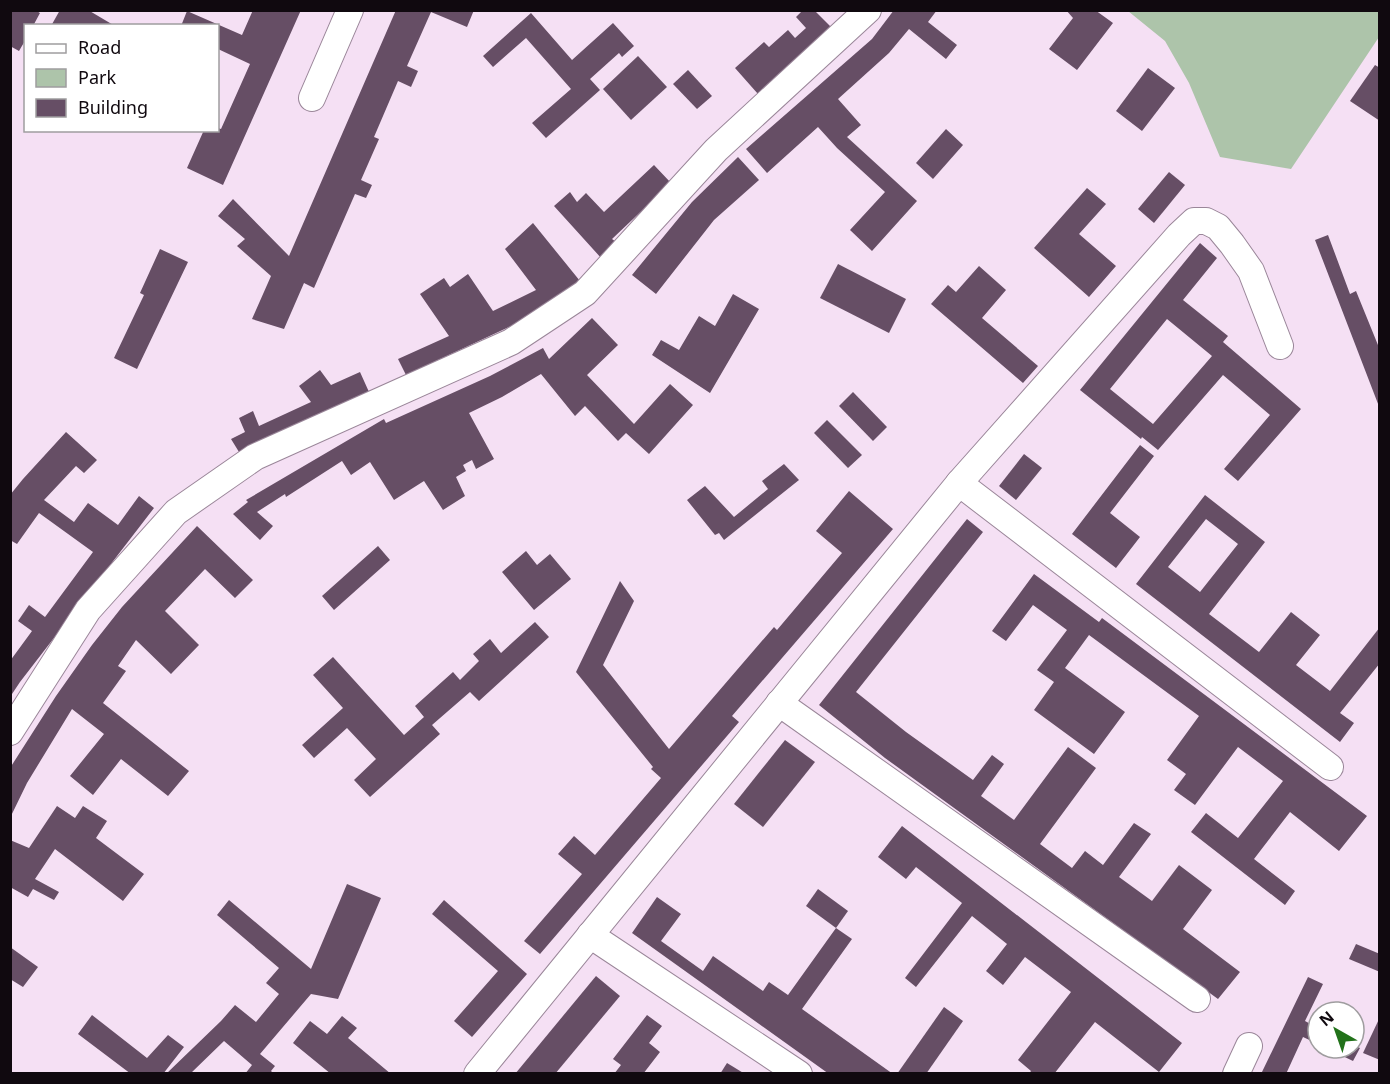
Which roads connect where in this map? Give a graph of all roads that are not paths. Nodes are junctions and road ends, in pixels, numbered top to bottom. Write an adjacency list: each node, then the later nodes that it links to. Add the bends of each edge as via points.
1 (350, 10): 3 (street)
2 (866, 11): 7 (street, via 716,150 585,293 511,342 255,457 176,512 88,610)
3 (312, 98)
4 (1280, 346): 5 (street, via 1251,271 1218,227 1194,221)
5 (959, 483): 6 (street); 8 (street)
6 (779, 703): 9 (street); 10 (street)
7 (10, 732)
8 (1330, 767)
9 (590, 935): 12 (street); 13 (street)
10 (1197, 999)
11 (1249, 1046): 14 (street)
12 (477, 1074)
13 (799, 1074)
14 (1236, 1074)

